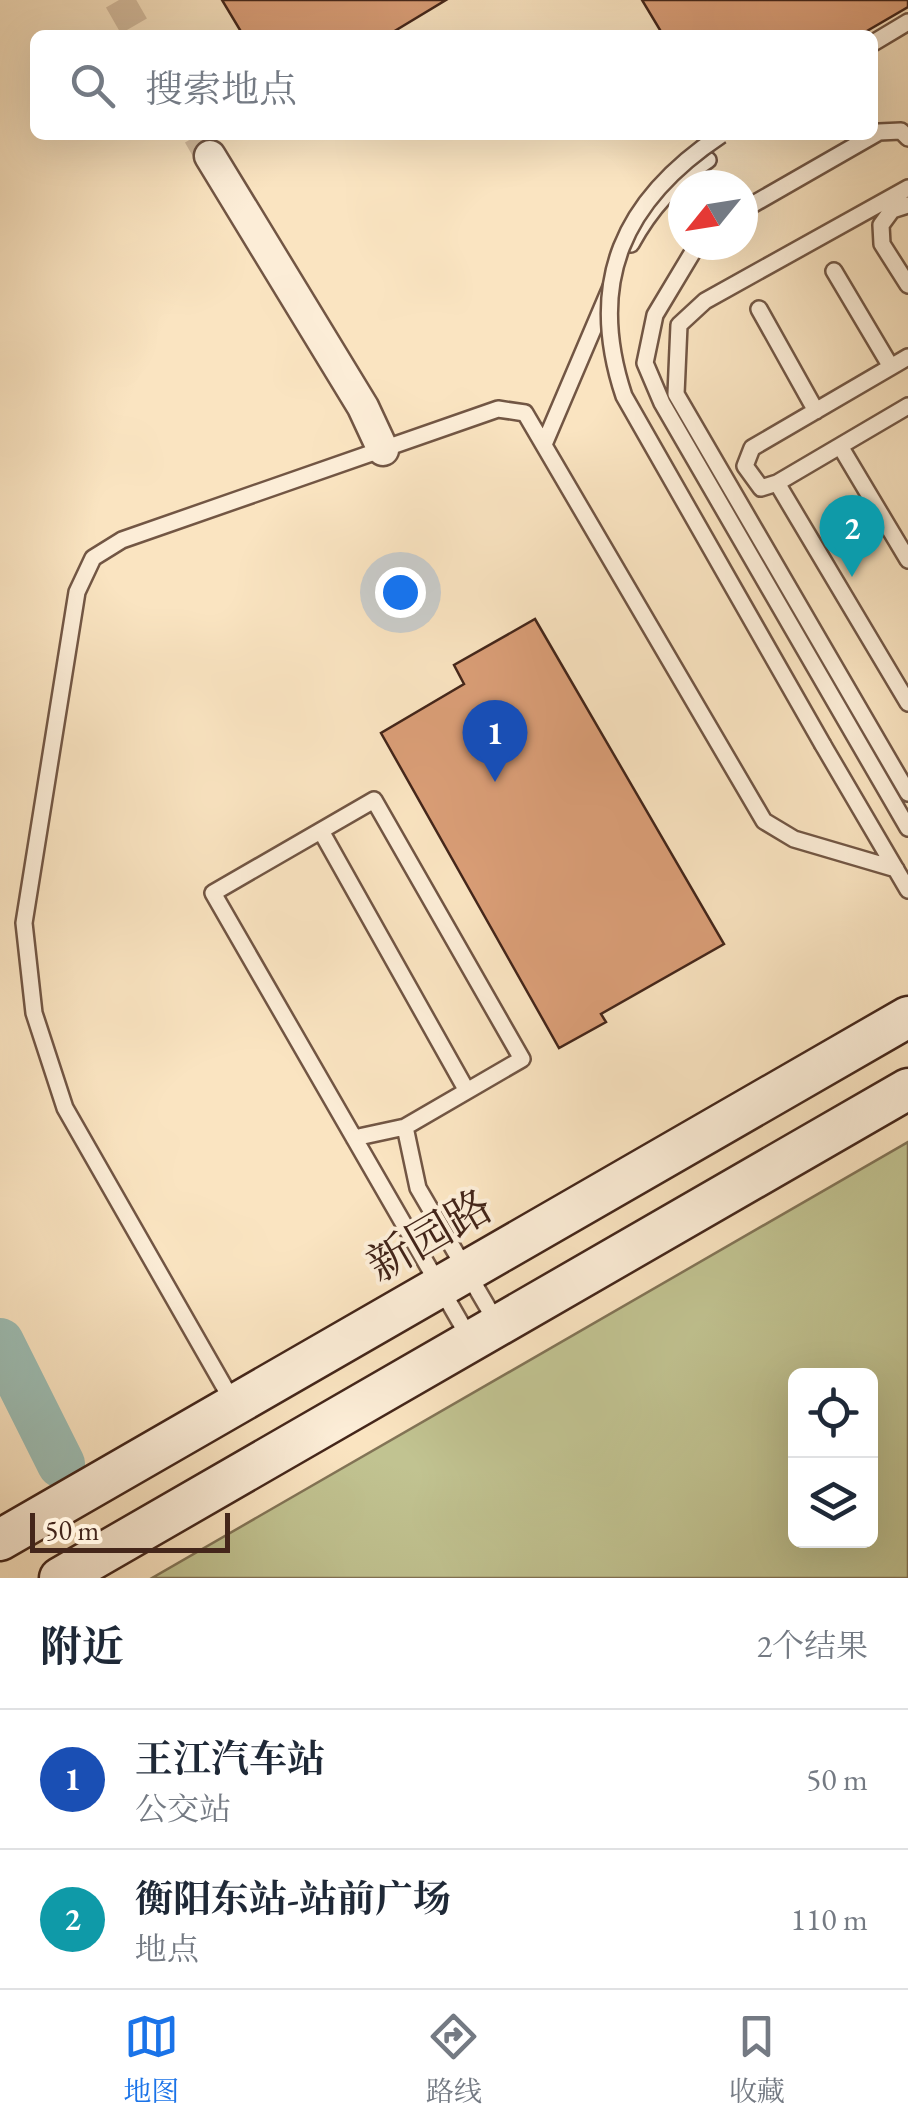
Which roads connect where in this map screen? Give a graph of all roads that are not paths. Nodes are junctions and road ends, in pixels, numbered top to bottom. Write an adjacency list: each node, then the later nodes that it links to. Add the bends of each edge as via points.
1 (908, 22): 2 (lane)
2 (878, 40)
3 (878, 133): 4 (lane, via 901,131)
4 (908, 138)
5 (715, 140): 29 (lane, bridge, via 658,185 627,227 613,264 612,360 624,396)
6 (865, 140): 10 (lane)
7 (210, 156): 22 (street, via 363,406)
8 (708, 160): 20 (lane, via 646,215)
9 (908, 188): 26 (lane, via 705,300 679,325 674,368 676,394)
10 (758, 201)
11 (908, 205): 14 (lane, via 892,210 881,225 882,244)
12 (688, 260): 27 (lane, via 655,315 644,363)
13 (834, 272): 17 (lane)
14 (908, 286)
15 (759, 309): 19 (lane)
16 (908, 358): 17 (lane)
17 (891, 367): 19 (lane)
18 (908, 406): 21 (lane)
19 (816, 411): 23 (lane, via 752,448 745,466 760,488)
20 (545, 442): 22 (lane, via 525,413 498,409); 29 (lane, via 764,821 794,839)
21 (840, 446): 23 (lane); 24 (lane)
22 (383, 450): 38 (lane, via 122,540 93,558 77,592 30,884 24,923 34,1013 65,1108)
23 (776, 483): 25 (lane)
24 (908, 560)
25 (908, 704)
26 (908, 793)
27 (908, 828)
28 (320, 831): 33 (lane); 33 (lane, via 374,800 522,1059); 35 (lane, via 213,893)
29 (896, 869): 30 (lane)
30 (908, 890)
31 (908, 1017): 36 (main road, 新园路)
32 (908, 1089): 37 (main road)
33 (468, 1091): 34 (lane)
34 (405, 1127): 35 (lane); 36 (lane, via 418,1188)
35 (354, 1138): 36 (lane)
36 (453, 1279): 37 (lane); 37 (lane); 38 (main road, 新园路)
37 (484, 1333): 40 (main road)
38 (234, 1405): 39 (main road, 新园路)
39 (0, 1540)
40 (60, 1578)

